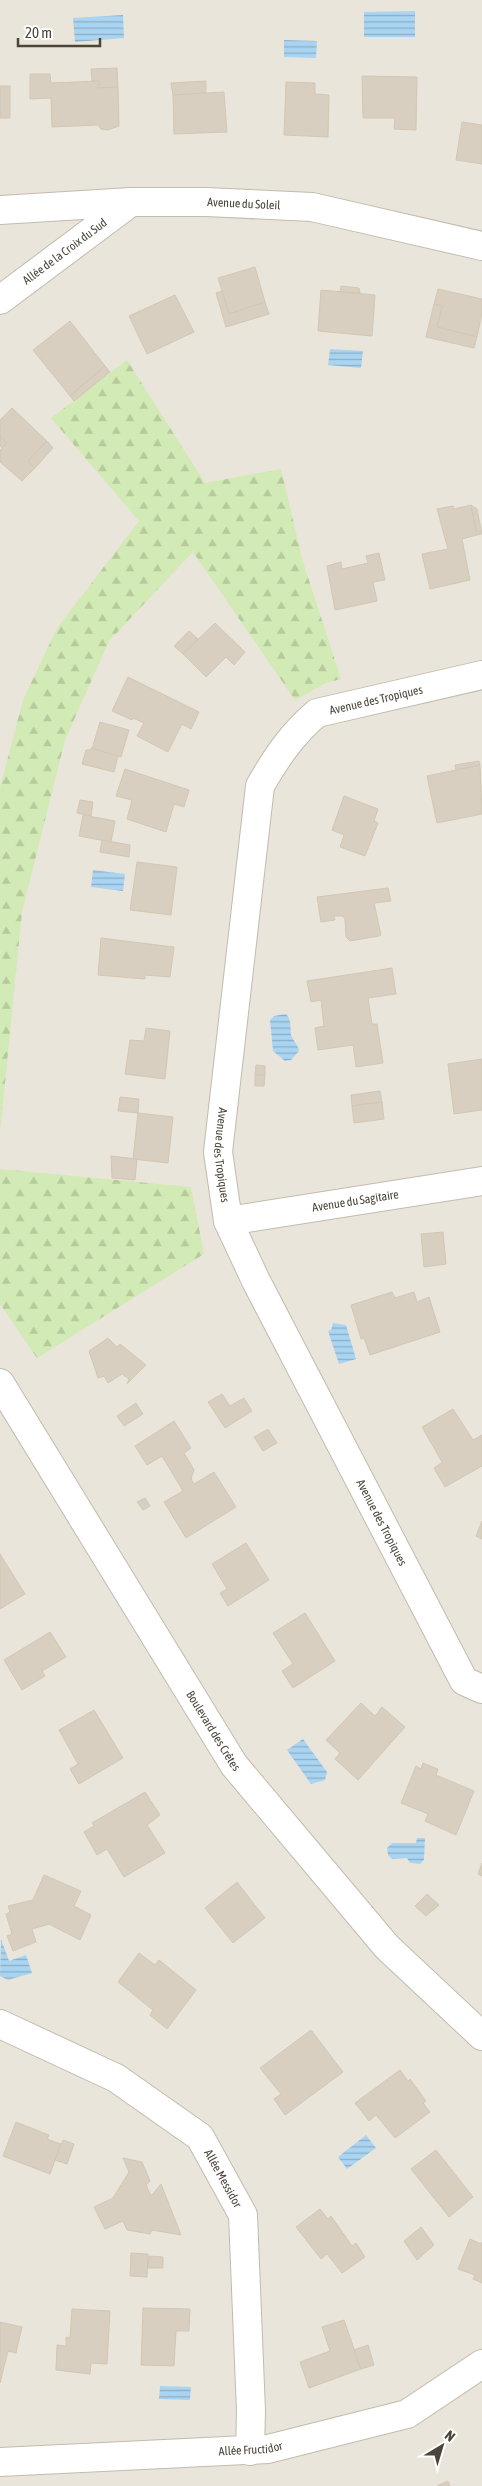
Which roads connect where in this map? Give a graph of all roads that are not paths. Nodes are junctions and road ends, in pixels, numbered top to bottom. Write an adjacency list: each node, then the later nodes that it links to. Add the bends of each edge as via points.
1 (130, 202): 2 (street, Avenue du Soleil); 3 (street, Avenue du Soleil, via 312,207); 4 (street, Allée de la Croix du Sud)
2 (0, 210)
3 (482, 246)
4 (0, 300)
5 (482, 675): 7 (street, Avenue des Tropiques, via 317,713 296,731 260,786 218,1152)
6 (482, 1181): 7 (street, Avenue du Sagitaire)
7 (228, 1220): 9 (street, Avenue des Tropiques, via 256,1281 464,1681)
8 (0, 1383): 11 (street, Boulevard des Crêtes, via 234,1765 387,1947)
9 (482, 1689)
10 (0, 2024): 13 (street, Allée Messidor, via 116,2078 200,2137 243,2215)
11 (482, 2036)
12 (482, 2364): 13 (street, Allée Fructidor, via 408,2414)
13 (250, 2451): 14 (street, Allée Fructidor)
14 (0, 2462)

